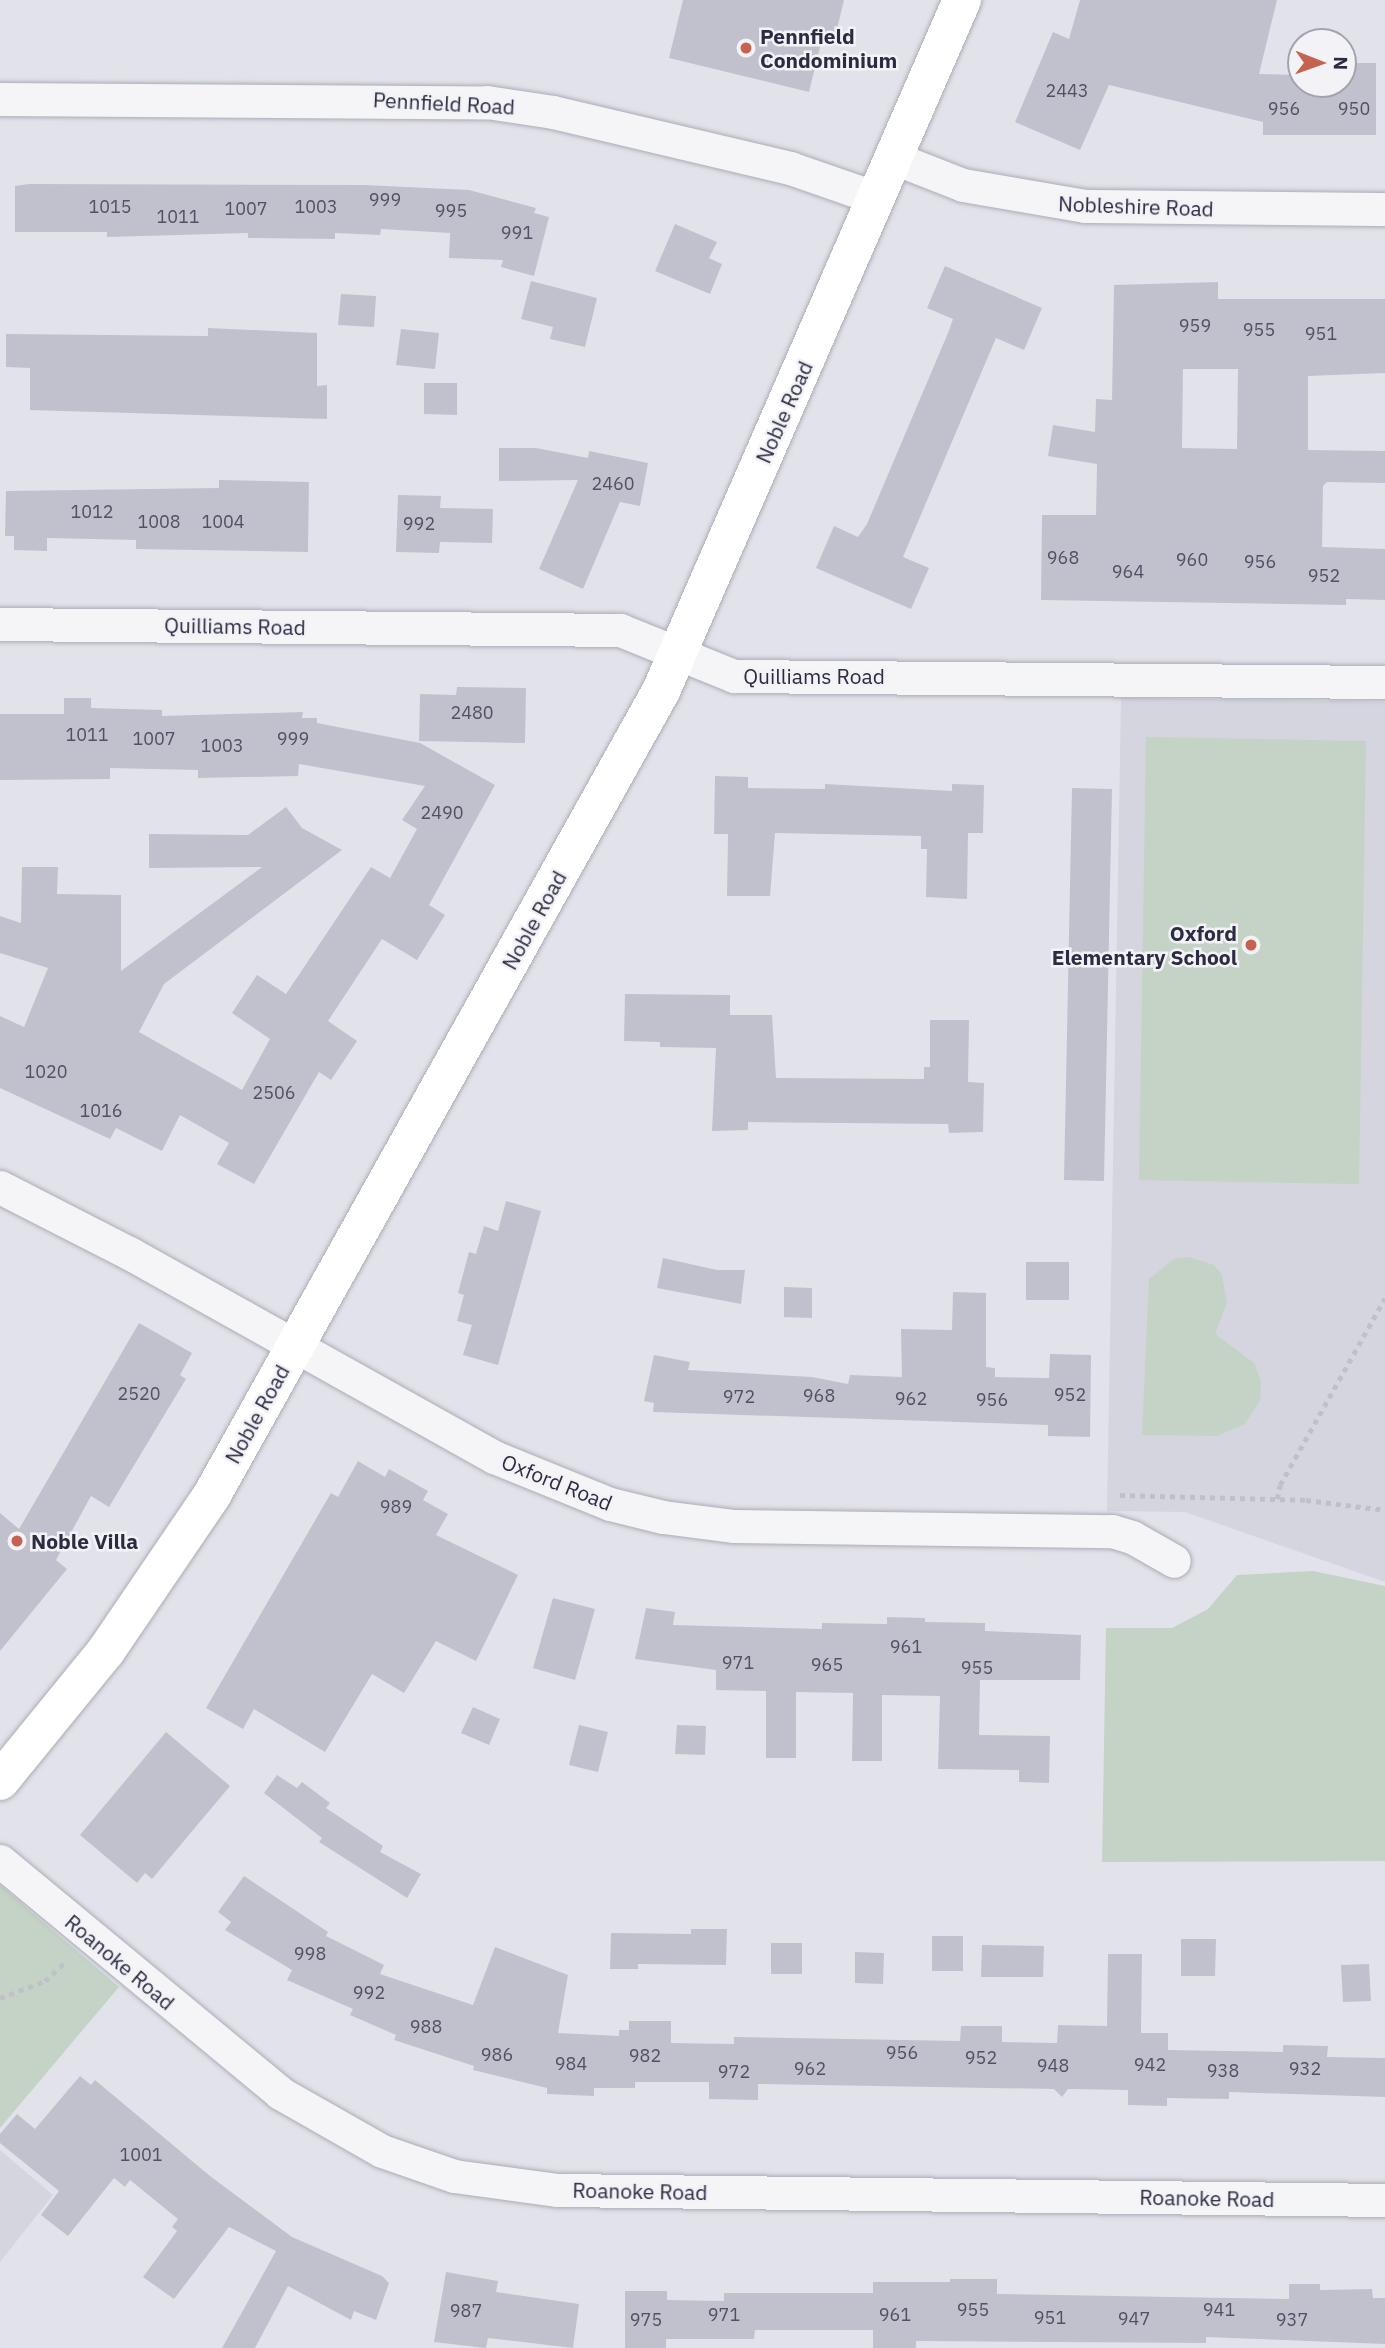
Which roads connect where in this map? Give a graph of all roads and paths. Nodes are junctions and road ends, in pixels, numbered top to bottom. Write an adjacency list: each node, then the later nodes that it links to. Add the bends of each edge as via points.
1 (962, 0): 3 (main road, Noble Road)
2 (0, 99): 4 (street, Pennfield Road, via 498,104 553,112 790,168)
3 (894, 158): 4 (main road, Noble Road); 5 (street, Nobleshire Road, via 963,185 1085,206)
4 (876, 198): 7 (main road, Noble Road)
5 (1385, 209)
6 (0, 624): 7 (street, Quilliams Road, via 620,630)
7 (679, 652): 8 (street, Quilliams Road, via 734,676); 11 (main road, Noble Road)
8 (1385, 681)
9 (0, 1187): 11 (street, Oxford Road, via 83,1228)
10 (1385, 1298): 13 (path, via 1280,1485)
11 (295, 1347): 15 (street, Oxford Road, via 494,1457 572,1491 639,1512 753,1527 1112,1531 1132,1536); 16 (main road, Noble Road, via 212,1494 148,1594)
12 (1108, 1495): 13 (path)
13 (1277, 1499): 14 (path, via 1351,1503)
14 (1385, 1510)
15 (1174, 1561)
16 (0, 1781)
17 (0, 1861): 20 (street, Roanoke Road, via 297,2106 382,2151 454,2176 558,2190)
18 (64, 1963): 19 (path, via 45,1980)
19 (0, 1998)
20 (1385, 2200)

